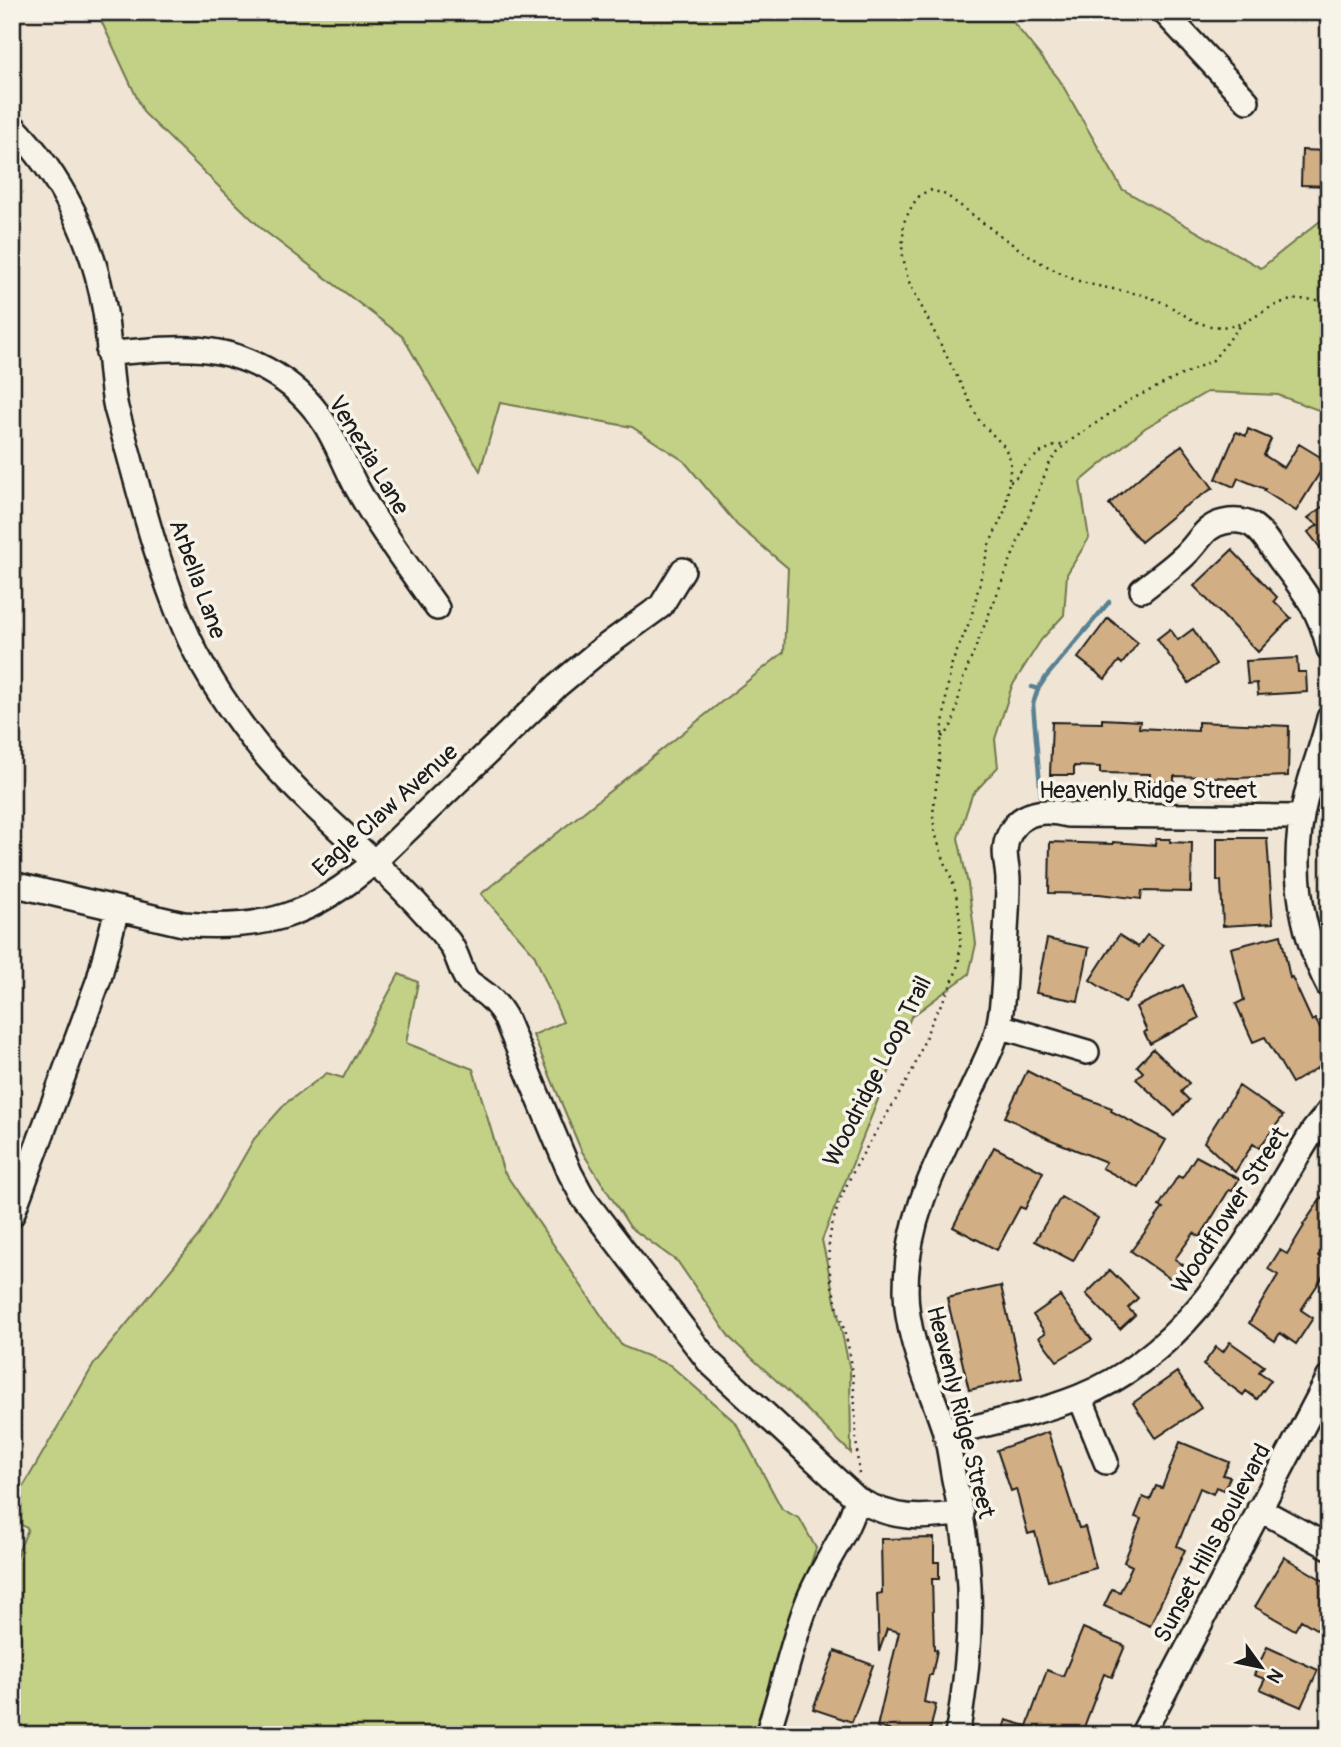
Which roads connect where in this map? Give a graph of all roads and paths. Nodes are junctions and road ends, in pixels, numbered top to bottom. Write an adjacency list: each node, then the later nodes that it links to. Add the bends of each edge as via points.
1 (1164, 12): 2 (street)
2 (1247, 101)
3 (12, 125): 6 (street, Arbella Lane, via 55,179 88,243 105,313)
4 (1329, 301): 5 (path, Woodridge Loop Trail, via 1283,302)
5 (1242, 323): 7 (path, via 1213,360 1130,400); 8 (path, Woodridge Loop Trail, via 1198,323 1146,296 1074,279 1044,265 946,195 932,190 921,194 904,222 902,252 908,280 980,422 1004,446 1011,461)
6 (108, 353): 11 (street, Venezia Lane, via 218,351 262,366 286,382 323,420 372,514); 16 (street, Arbella Lane, via 116,408 168,587 203,666 254,743)
7 (1064, 445): 8 (path, via 1031,459); 14 (path, via 1038,487 963,678 953,723)
8 (1010, 481): 14 (path, Woodridge Loop Trail, via 1006,508 989,545 971,618 952,663)
9 (683, 570): 16 (street, Eagle Claw Avenue, via 661,606 558,685)
10 (1142, 590): 12 (street, via 1212,527 1238,521 1251,525 1263,533 1301,585)
11 (436, 608)
12 (1329, 649)
13 (1329, 718): 15 (street)
14 (942, 736): 28 (path, Woodridge Loop Trail, via 933,828 957,902 959,959 953,985 923,1040 914,1069 865,1151 832,1223 831,1288 852,1367)
15 (1301, 817): 19 (street, via 1298,881 1302,912); 20 (street, Heavenly Ridge Street, via 1068,815 1052,811 1027,816 1016,824 1005,848 1008,878)
16 (374, 862): 18 (street, Eagle Claw Avenue, via 325,899 268,921 211,927); 28 (street, Arbella Lane, via 449,942 467,981 496,1002 570,1173 596,1216 709,1362)
17 (12, 884): 18 (street, Eagle Claw Avenue)
18 (117, 909): 23 (street, via 99,979)
19 (1329, 987)
20 (999, 1026): 21 (street); 26 (street, Heavenly Ridge Street, via 920,1200 907,1260 913,1343)
21 (1087, 1052)
22 (1329, 1111): 25 (street, Woodflower Street, via 1212,1293 1190,1319 1141,1364)
23 (12, 1215)
24 (1329, 1377): 29 (street, Sunset Hills Boulevard)
25 (1080, 1396): 26 (street, Woodflower Street); 27 (street)
26 (945, 1434): 30 (street, Heavenly Ridge Street)
27 (1106, 1462)
28 (857, 1499): 30 (street, via 899,1516); 32 (street, via 851,1520 808,1601)
29 (1259, 1509): 31 (street); 34 (street, Sunset Hills Boulevard)
30 (962, 1513): 33 (street, Heavenly Ridge Street, via 971,1606)
31 (1329, 1547)
32 (767, 1735)
33 (957, 1735)
34 (1142, 1735)

